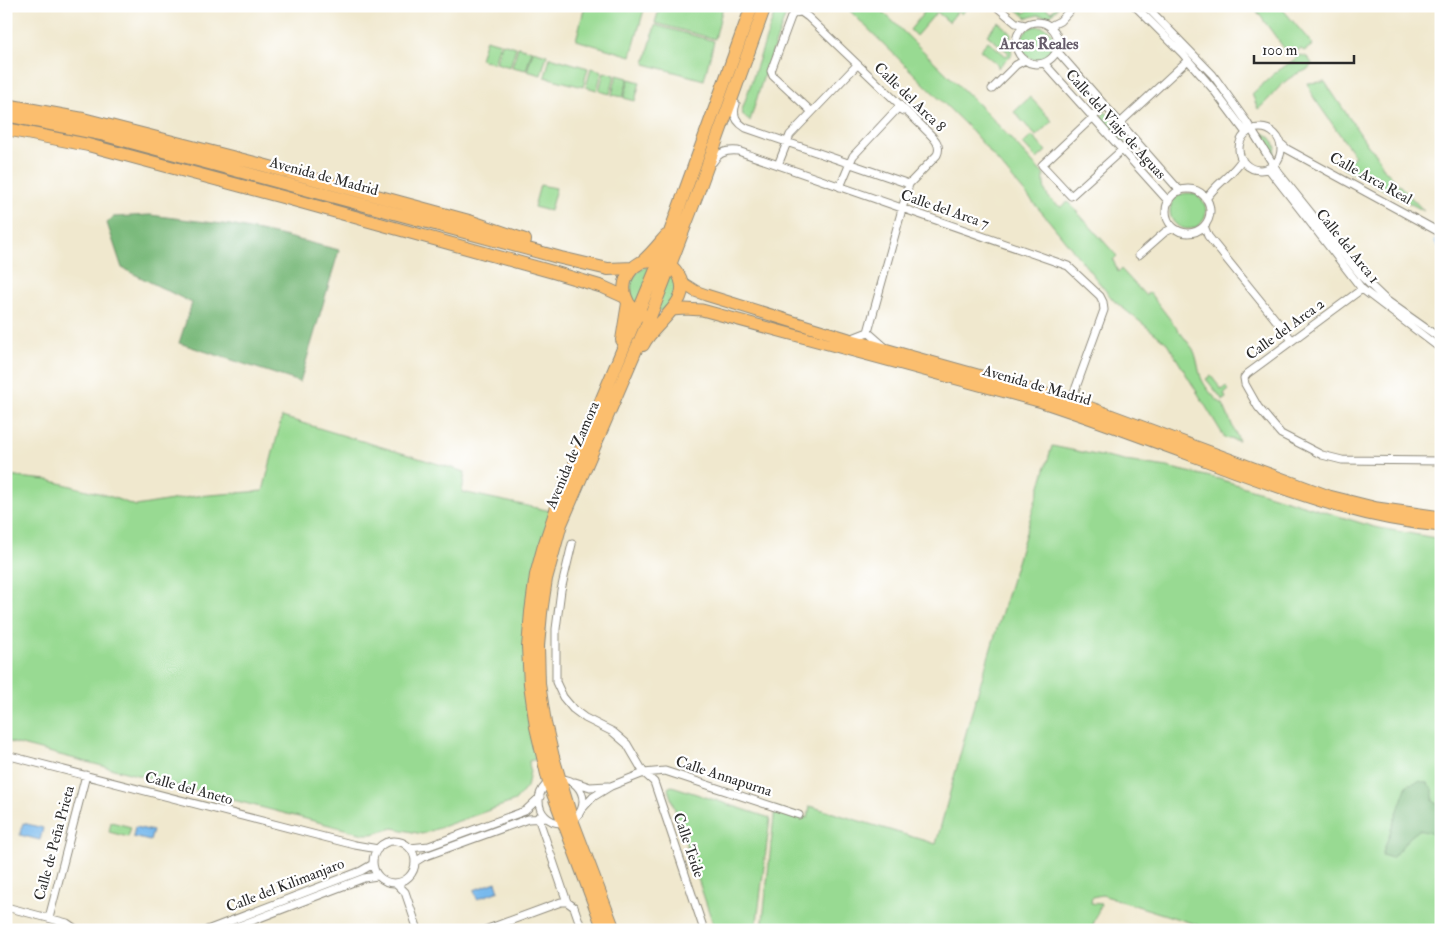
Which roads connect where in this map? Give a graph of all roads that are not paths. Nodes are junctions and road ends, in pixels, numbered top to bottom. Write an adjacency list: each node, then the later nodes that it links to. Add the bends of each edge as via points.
1 (752, 6): 44 (highway, Avenida de Zamora)
2 (765, 6): 7 (highway, Avenida de Zamora)
3 (996, 6): 8 (street)
4 (1074, 6): 9 (street)
5 (1135, 6): 12 (street)
6 (1146, 6): 24 (street, via 1213,75)
7 (760, 23): 27 (street, Calle del Arca 7, via 753,54 733,110 739,124); 38 (highway, Avenida de Zamora)
8 (1022, 28): 9 (street, via 1038,21); 11 (street, via 1016,41)
9 (1052, 28): 10 (street, via 1058,41)
10 (1057, 51): 13 (street); 17 (street, Calle del Viaje de Aguas)
11 (1023, 58): 13 (street, via 1034,64); 15 (street)
12 (1188, 60): 22 (street); 24 (street)
13 (1044, 63): 21 (street, Calle del Viaje de Aguas)
14 (858, 65): 18 (street); 18 (street, Calle del Arca 8, via 808,17 801,12 794,13 771,71); 20 (street, Calle del Arca 8)
15 (992, 89)
16 (6, 105): 47 (highway, via 82,118 427,210 548,248)
17 (1105, 106): 21 (street); 22 (street, Calle del Viaje de Aguas)
18 (812, 112): 27 (street, via 790,135)
19 (6, 115): 47 (highway, Avenida de Madrid, via 120,139)
20 (910, 115): 31 (street, via 898,108 853,156); 35 (street, Calle del Arca 8, via 939,145 939,150)
21 (1092, 118): 29 (street, Calle del Viaje de Aguas); 29 (street, via 1042,165 1070,196)
22 (1120, 123): 26 (street, Calle del Viaje de Aguas)
23 (6, 129): 34 (highway, Avenida de Madrid, via 88,145)
24 (1249, 131): 28 (street, Calle Arca Real, via 1262,128 1270,131); 30 (street, via 1242,137 1239,147); 33 (street)
25 (6, 136): 34 (highway)
26 (1134, 139): 29 (street); 37 (street, Calle del Viaje de Aguas)
27 (788, 142): 31 (street, Calle del Arca 7); 32 (street)
28 (1283, 147): 33 (street); 45 (street, Calle Arca Real)
29 (1121, 150): 40 (street, Calle del Viaje de Aguas)
30 (1244, 162): 33 (street, via 1257,169); 39 (street)
31 (850, 164): 35 (street, Calle del Arca 7); 36 (street)
32 (778, 165): 36 (street, Calle del Arca 7); 38 (street, Calle del Arca 7, via 738,151 720,153 714,158)
33 (1271, 166): 51 (street, Calle del Arca 1); 57 (street, Calle del Arca 1, via 1363,278 1386,300)
34 (184, 171): 52 (highway, Avenida de Madrid, via 553,272 603,287)
35 (909, 184): 41 (street, Calle del Arca 8)
36 (840, 187): 41 (street, Calle del Arca 7)
37 (1180, 191): 39 (street, via 1191,190); 40 (street)
38 (698, 192): 48 (highway, Avenida de Zamora)
39 (1204, 196): 43 (street, via 1210,213)
40 (1168, 202): 42 (street, via 1167,212)
41 (901, 208): 55 (street, Calle del Arca 8); 61 (street, Calle del Arca 7, via 1068,266 1100,296 1104,310)
42 (1172, 225): 43 (street, via 1189,233); 46 (street)
43 (1201, 228): 58 (street)
44 (671, 231): 48 (highway, Avenida de Zamora); 49 (highway)
45 (1441, 233)
46 (1139, 255)
47 (561, 258): 49 (highway, Avenida de Madrid, via 608,268)
48 (665, 262): 49 (highway, Avenida de Madrid); 50 (highway, via 676,271); 54 (highway, Avenida de Zamora)
49 (638, 264): 52 (highway, via 626,278)
50 (681, 282): 53 (highway, via 681,295); 56 (main road, Avenida de Madrid, via 706,295)
51 (1362, 290): 58 (street, Calle del Arca 2); 59 (street, Calle del Arca 1)
52 (626, 300): 54 (highway); 62 (highway, via 623,337 603,390)
53 (670, 312): 54 (highway); 62 (highway, via 645,341 623,392); 65 (main road, Avenida de Madrid, via 702,310 1042,402 1307,497)
54 (644, 316): 62 (highway, Avenida de Zamora)
55 (868, 332): 56 (street); 60 (street)
56 (848, 339): 60 (main road, Avenida de Madrid)
57 (1441, 339)
58 (1292, 340): 63 (street, Calle del Arca 2, via 1244,378 1258,408 1280,434 1322,455 1342,460)
59 (1441, 349)
60 (889, 351): 64 (main road, Avenida de Madrid, via 1078,403 1329,496 1377,508)
61 (1076, 390)
62 (599, 421): 70 (highway, Avenida de Zamora, via 558,504 536,575 528,647 530,684 536,727)
63 (1441, 461)
64 (1441, 517)
65 (1384, 518): 66 (main road, Avenida de Madrid); 67 (main road, Avenida de Madrid, via 1411,528)
66 (1441, 526)
67 (1441, 531)
68 (572, 544): 71 (street, Calle Teide, via 556,629 556,682 574,709 627,744)
69 (6, 755): 72 (street, Calle del Aneto)
70 (549, 761): 73 (highway, Avenida de Zamora); 73 (highway)
71 (644, 773): 74 (street, Calle Annapurna); 75 (street, Calle Annapurna, via 665,771); 98 (street, Calle Teide, via 654,782)
72 (86, 775): 80 (street, Calle del Aneto); 89 (street, Calle de Peña Prieta)
73 (555, 785): 74 (street, Calle Annapurna); 77 (highway, Avenida de Zamora); 77 (street, via 541,809); 77 (street, via 580,789 582,794 583,798); 79 (street, via 525,811 429,846)
74 (611, 786): 77 (street, Calle Annapurna)
75 (799, 815)
76 (538, 817): 77 (street); 81 (street); 87 (street)
77 (567, 818): 78 (highway); 78 (highway, Avenida de Zamora)
78 (576, 844): 96 (highway, Avenida de Zamora); 97 (highway, Avenida de Zamora)
79 (410, 848): 80 (street, via 393,841 385,843); 81 (street)
80 (376, 852): 82 (street)
81 (416, 862): 84 (street, via 413,873)
82 (373, 864): 83 (street); 91 (street, Calle del Kilimanjaro)
83 (377, 876): 85 (street); 92 (street, Calle del Kilimanjaro, via 364,878)
84 (406, 880): 85 (street); 86 (street)
85 (397, 884): 86 (street)
86 (405, 892): 93 (street)
87 (569, 903): 94 (street, via 561,902); 95 (street, via 574,907)
88 (6, 907): 89 (street)
89 (49, 918): 90 (street, via 67,923)
90 (76, 930)
91 (207, 930)
92 (228, 930)
93 (418, 930)
94 (484, 930)
95 (582, 930)
96 (604, 930)
97 (614, 930)
98 (704, 930)

